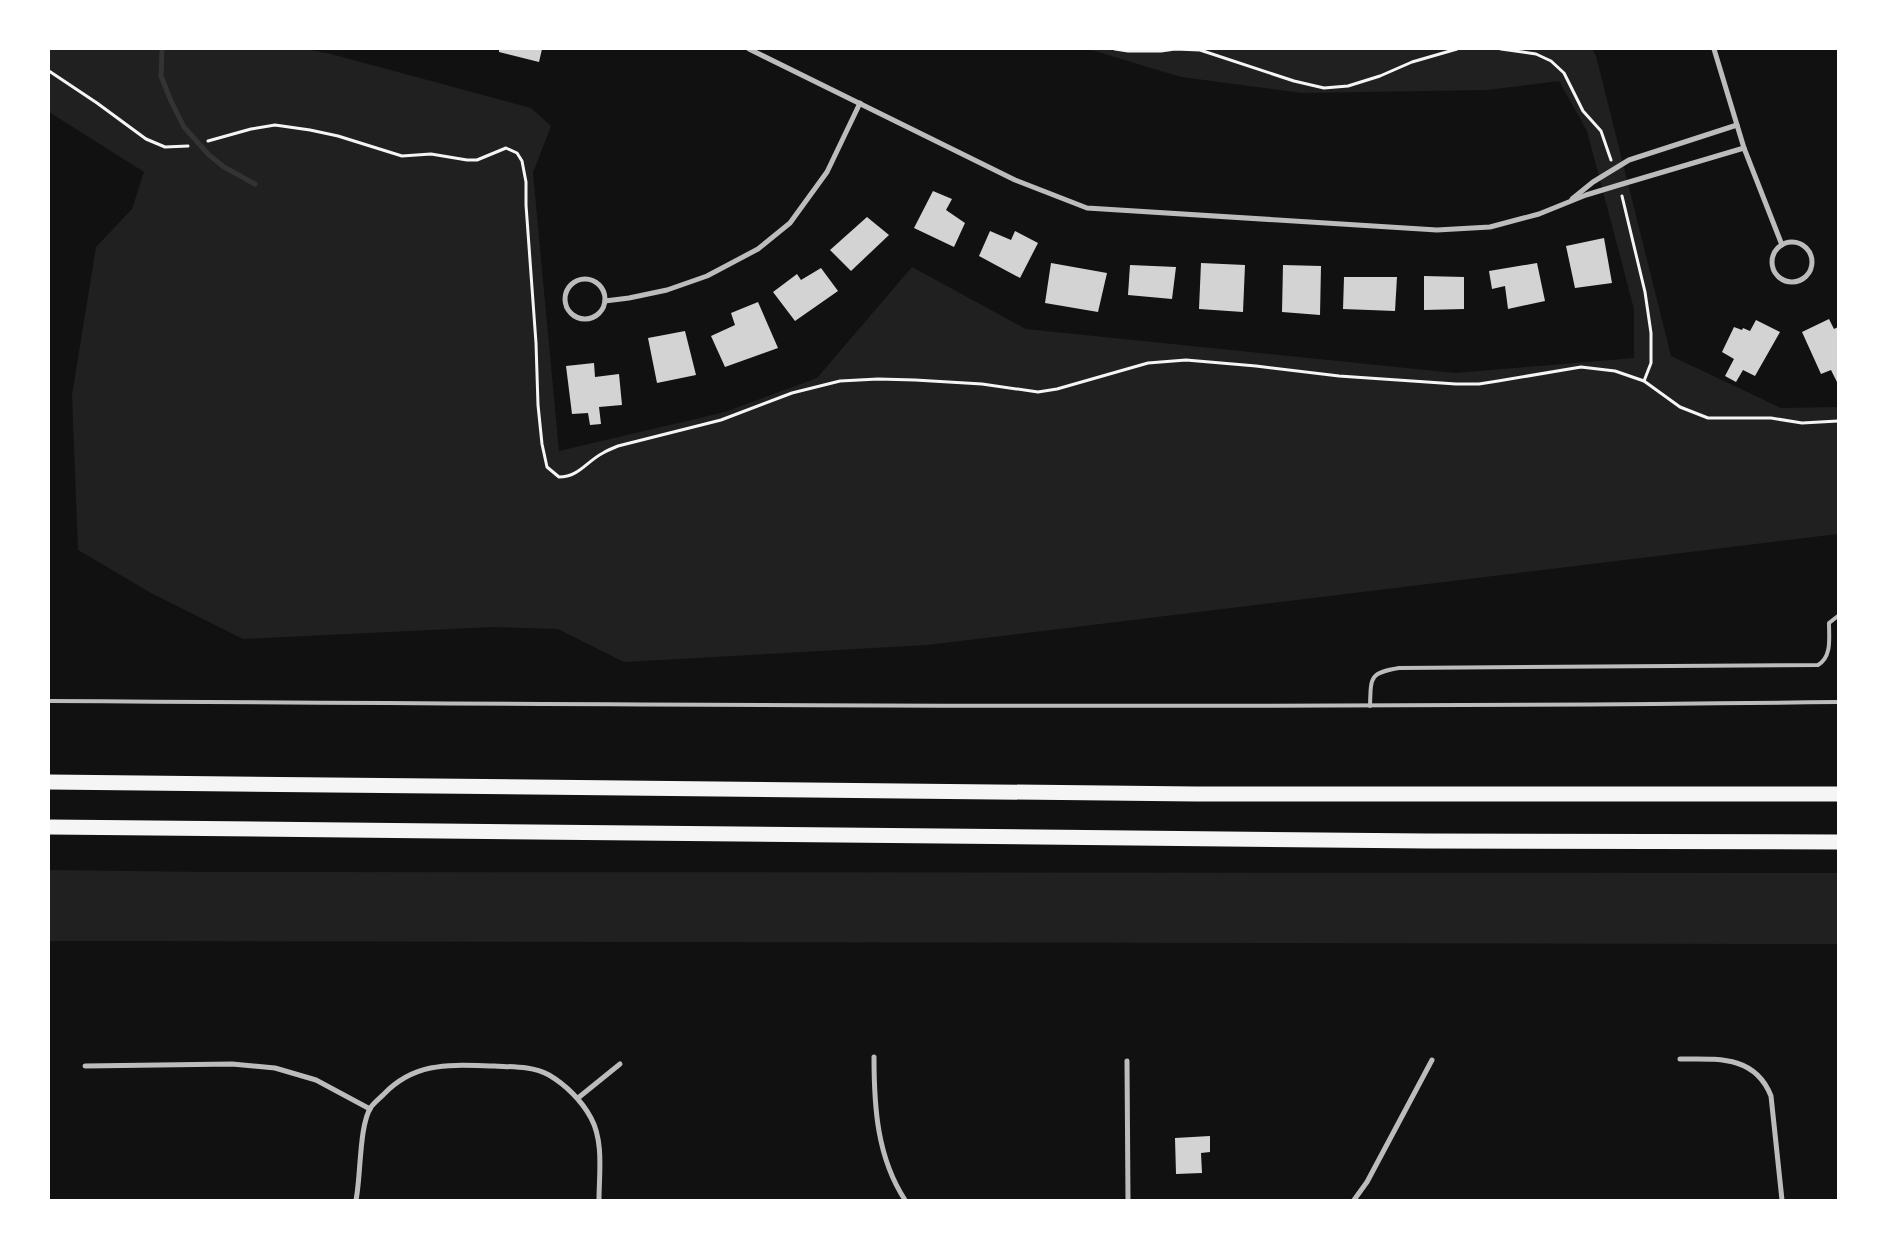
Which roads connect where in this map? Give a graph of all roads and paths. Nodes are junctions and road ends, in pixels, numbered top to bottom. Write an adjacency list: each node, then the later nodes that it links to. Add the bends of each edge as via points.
1 (749, 49): 7 (street)
2 (1115, 49): 3 (path, via 1200,50 1324,88 1348,86)
3 (1458, 49)
4 (1502, 49): 12 (path, via 1536,54 1551,61 1564,73 1583,111 1601,130)
5 (1714, 49): 8 (street)
6 (49, 71): 10 (path, via 146,139 165,147)
7 (860, 104): 14 (street, via 1015,180 1086,208 1437,230 1490,227); 16 (street, via 827,172 790,222 758,249 707,276 667,290)
8 (1737, 125): 11 (street); 14 (street, via 1629,160 1593,182)
9 (208, 141): 17 (path, via 251,129 282,126 338,136 402,156 432,154 477,160 506,148 517,153 526,182 542,444 547,467 559,477 575,474 603,452 618,446 721,420 792,393 840,381 915,380 982,384 1038,392 1148,363 1186,360 1431,383 1479,384 1582,367 1615,370)
10 (188, 146)
11 (1744, 148): 14 (street, via 1626,182); 15 (street)
12 (1612, 161)
13 (1621, 193): 17 (path, via 1645,292 1651,333 1650,362)
14 (1568, 203)
15 (1782, 245): 15 (street, via 1776,250 1772,264 1778,277 1791,282 1805,278 1812,265 1808,251 1796,243)
16 (605, 300): 16 (street, via 599,313 585,318 572,313 566,293 582,279 596,282)
17 (1644, 380): 18 (path, via 1680,407 1708,418 1771,418 1802,423)
18 (1838, 421)
19 (1838, 616): 22 (lane, via 1829,623 1828,656 1818,665 1399,668 1382,670 1375,675)
20 (49, 701): 22 (lane)
21 (1838, 702): 22 (lane)
22 (1370, 706)
23 (49, 782): 24 (highway, via 1196,794)
24 (1838, 794)
25 (49, 827): 26 (highway)
26 (1838, 842)
27 (874, 1057): 37 (street, via 874,1096 885,1158)
28 (1680, 1059): 40 (street, via 1722,1059 1738,1063 1754,1071 1766,1084 1771,1096)
29 (1432, 1060): 39 (street, via 1367,1182)
30 (1127, 1061): 38 (street)
31 (620, 1064): 33 (street)
32 (85, 1066): 34 (street, via 232,1064 275,1068 316,1080)
33 (578, 1098): 34 (street, via 548,1075 527,1067 446,1065 406,1076); 36 (street, via 592,1119 599,1145)
34 (370, 1109): 35 (street, via 363,1134)
35 (356, 1200)
36 (599, 1200)
37 (904, 1200)
38 (1128, 1200)
39 (1354, 1200)
40 (1782, 1200)

